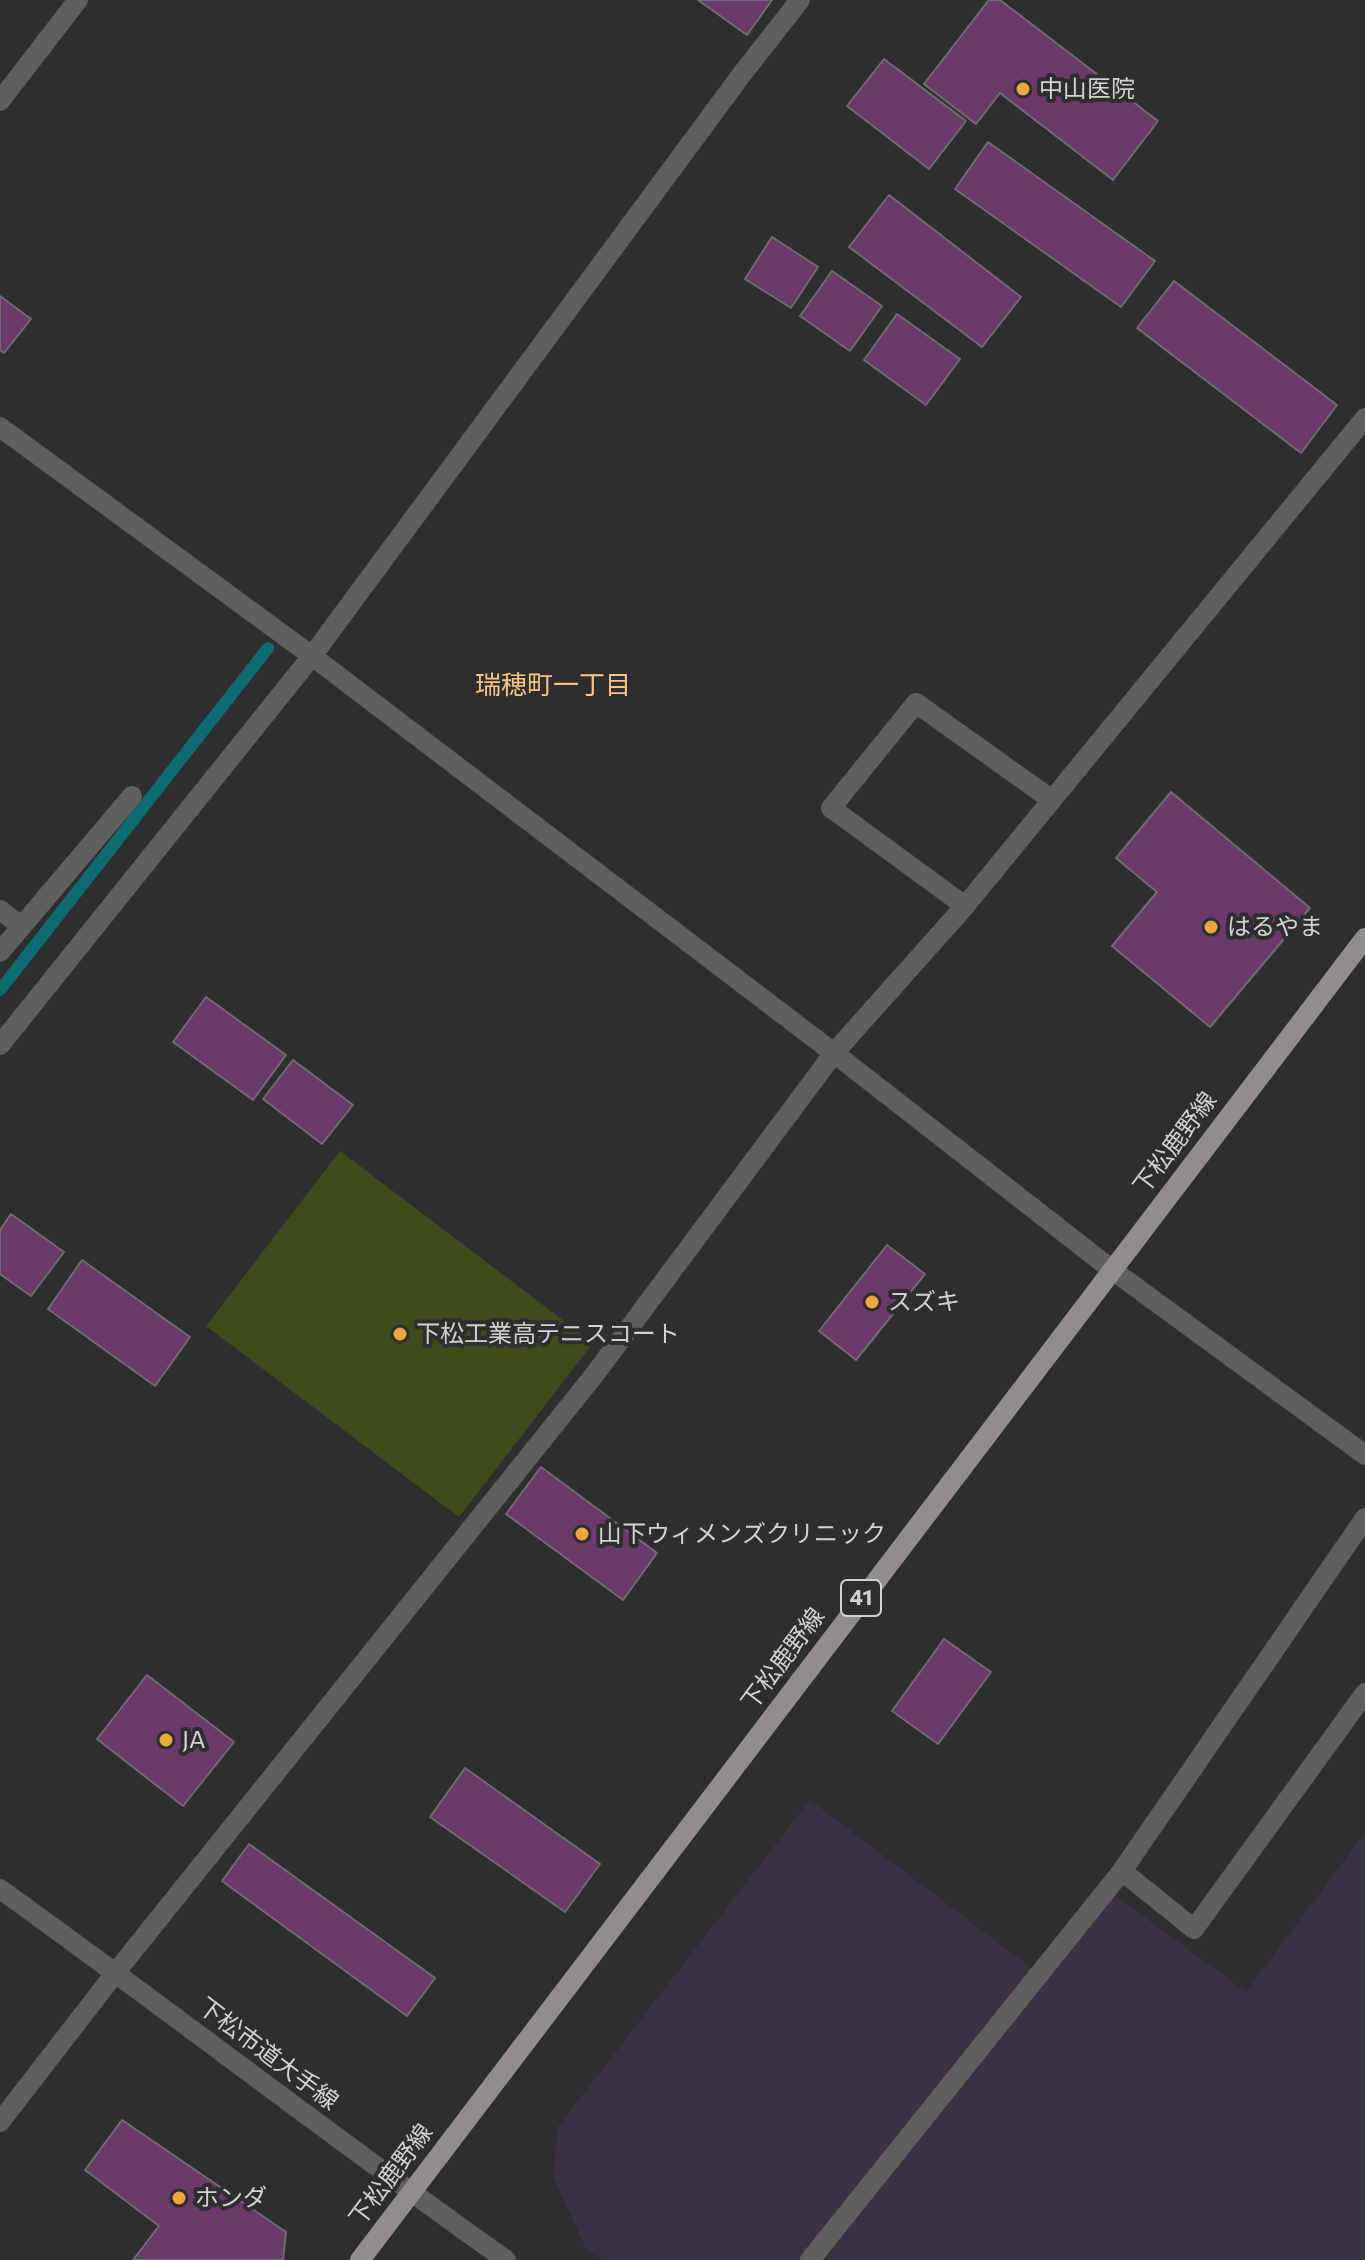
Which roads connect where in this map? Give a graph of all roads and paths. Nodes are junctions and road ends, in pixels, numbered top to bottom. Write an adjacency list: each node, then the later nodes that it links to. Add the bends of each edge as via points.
1 (78, 0): 3 (street)
2 (800, 0): 6 (street)
3 (0, 101)
4 (1365, 418): 8 (street)
5 (0, 427): 6 (street)
6 (312, 656): 14 (street); 15 (street)
7 (132, 796): 11 (street)
8 (1052, 800): 9 (street); 9 (street, via 916,703 831,808)
9 (965, 906): 15 (street)
10 (0, 910): 11 (street)
11 (21, 926): 13 (street)
12 (1365, 938): 16 (main road, 下松鹿野線 / 41)
13 (0, 952)
14 (0, 1045)
15 (834, 1053): 16 (street); 22 (street, via 595,1374)
16 (1111, 1269): 17 (street); 24 (main road, 下松鹿野線 / 41)
17 (1365, 1455)
18 (1365, 1518): 20 (street)
19 (1365, 1693): 20 (street, via 1194,1929)
20 (1122, 1871): 27 (street)
21 (0, 1889): 22 (street, 下松市道大手線)
22 (116, 1972): 23 (street); 24 (street, 下松市道大手線)
23 (0, 2122)
24 (410, 2192): 25 (main road, 下松鹿野線 / 41); 26 (street, 下松市道大手線)
25 (360, 2260)
26 (506, 2260)
27 (810, 2260)

